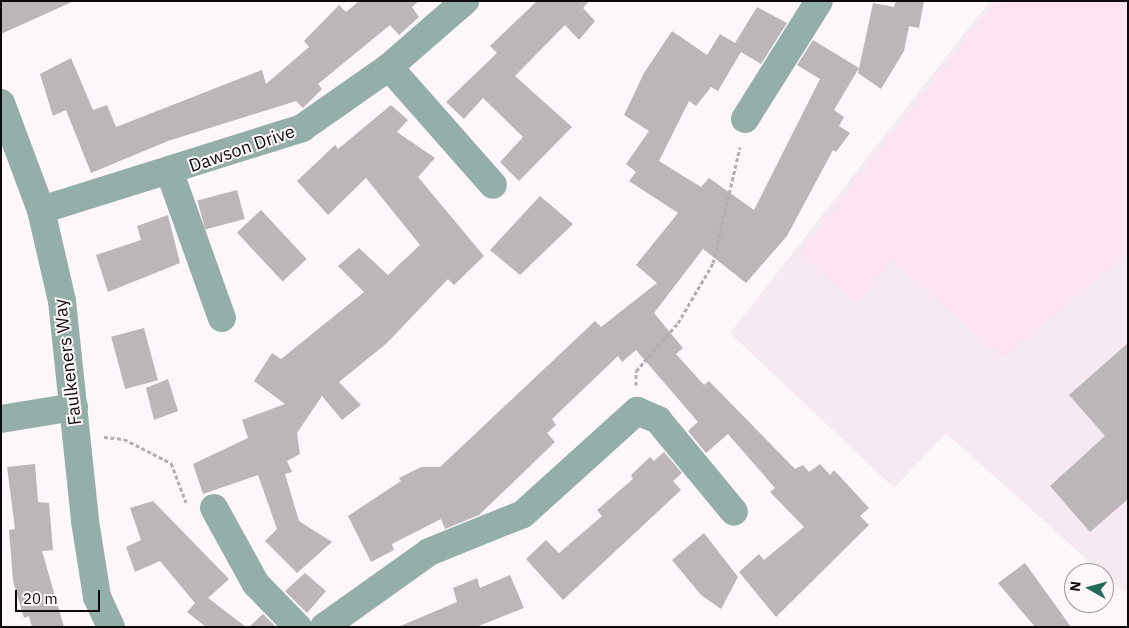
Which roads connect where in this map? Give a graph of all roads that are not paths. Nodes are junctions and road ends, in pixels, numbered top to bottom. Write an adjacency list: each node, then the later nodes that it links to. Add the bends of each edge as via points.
1 (465, 1): 3 (street, Dawson Drive)
2 (819, 1): 5 (street)
3 (389, 67): 6 (street, Dawson Drive, via 302,128); 7 (street)
4 (1, 103): 8 (street, Faulkeners Way)
5 (745, 120)
6 (170, 173): 8 (street, Dawson Drive); 9 (street)
7 (494, 185)
8 (41, 210): 11 (street, Faulkeners Way, via 62,301)
9 (222, 318)
10 (1, 419): 11 (street)
11 (75, 420): 14 (street, Faulkeners Way, via 97,597)
12 (214, 508): 15 (street, via 256,584)
13 (734, 512): 16 (street, via 658,420 637,410 523,514 429,552)
14 (111, 627)
15 (298, 627)
16 (324, 627)

